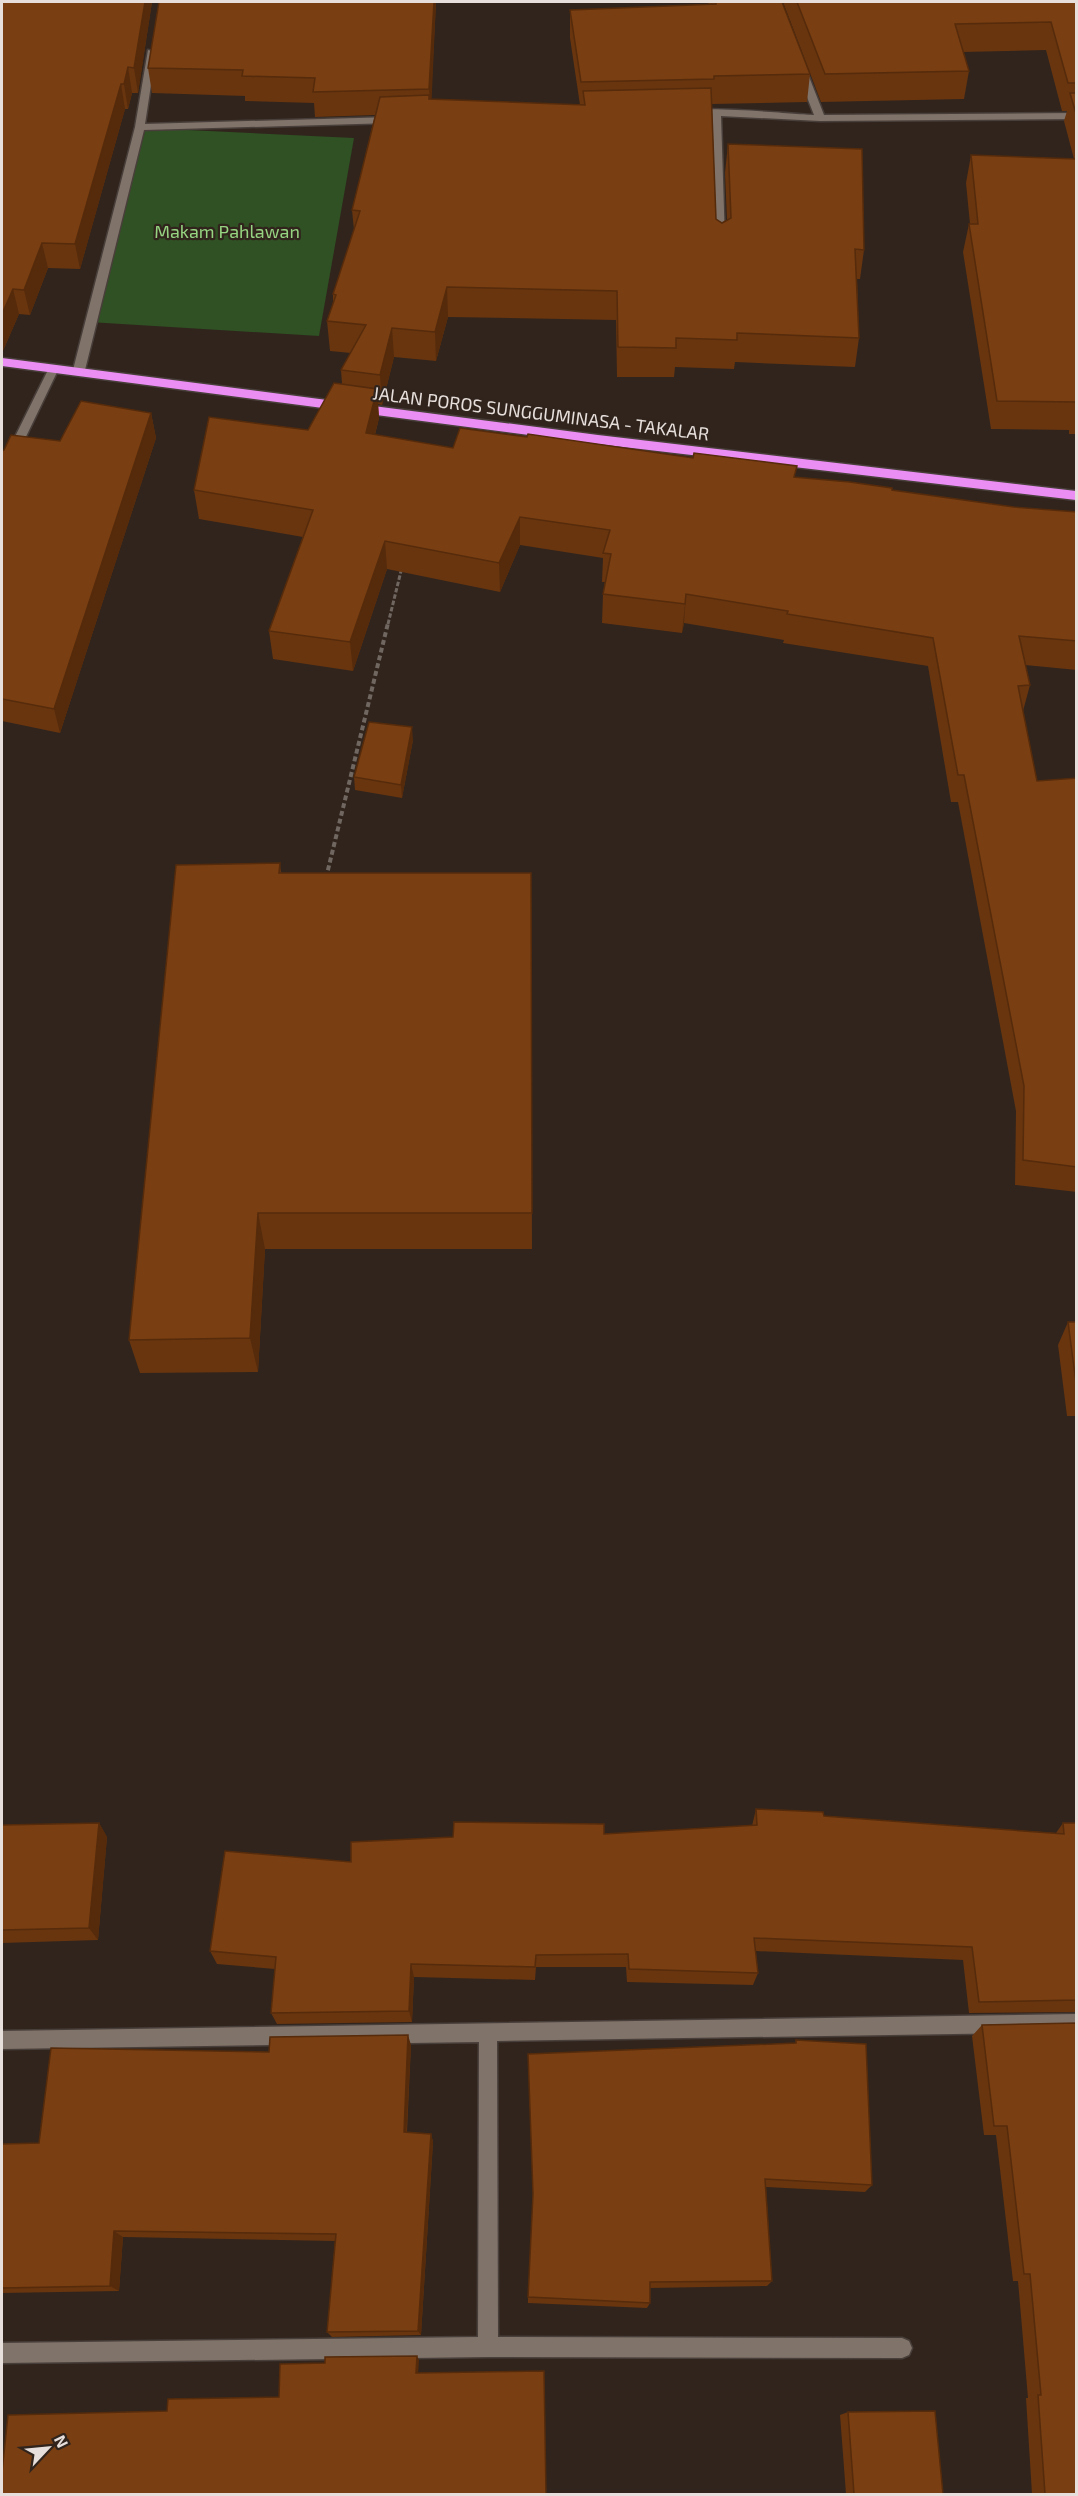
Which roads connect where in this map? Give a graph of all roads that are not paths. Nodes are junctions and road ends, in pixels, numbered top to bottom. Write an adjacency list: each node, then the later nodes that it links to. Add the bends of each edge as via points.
1 (154, 36): 8 (street)
2 (796, 54): 6 (street)
3 (716, 112): 4 (street); 6 (street); 9 (street)
4 (681, 113)
5 (1077, 116): 6 (street)
6 (820, 118)
7 (399, 120): 8 (street)
8 (141, 127): 12 (street)
9 (720, 248)
10 (2, 362): 11 (highway, JALAN POROS SUNGGUMINASA - TAKALAR)
11 (54, 368): 12 (highway, JALAN POROS SUNGGUMINASA - TAKALAR); 13 (street)
12 (79, 370): 14 (highway, JALAN POROS SUNGGUMINASA - TAKALAR, via 451,421)
13 (2, 474)
14 (1077, 496)
15 (1077, 2023): 16 (street)
16 (488, 2032): 17 (street); 18 (street)
17 (2, 2040)
18 (488, 2347): 19 (street); 20 (street)
19 (902, 2348)
20 (2, 2353)

